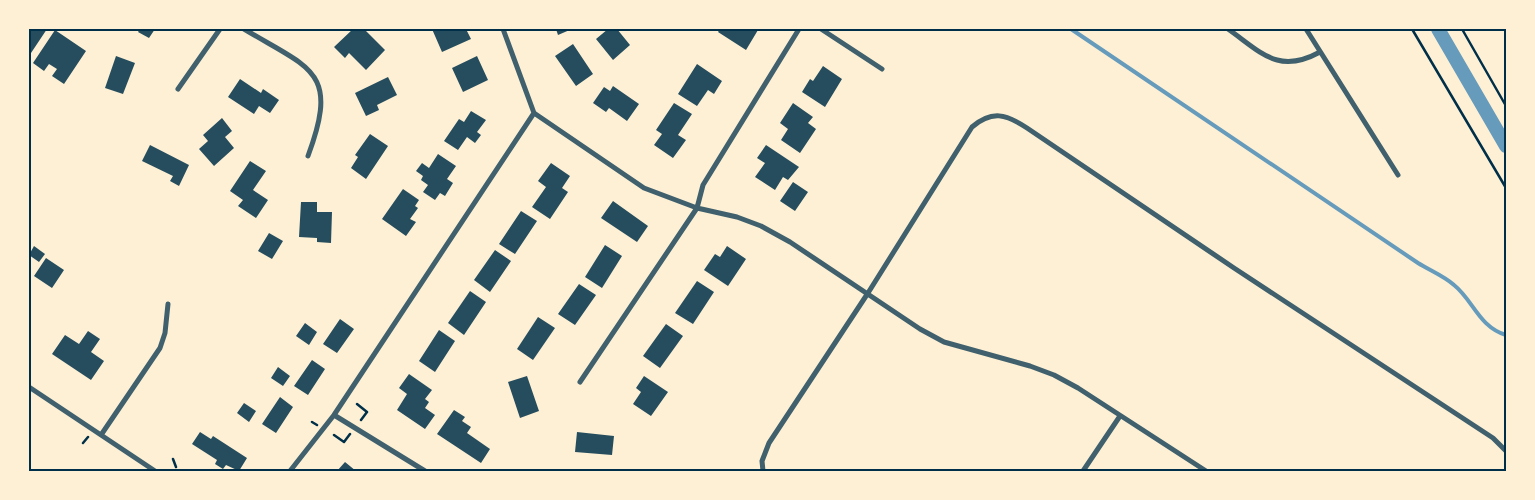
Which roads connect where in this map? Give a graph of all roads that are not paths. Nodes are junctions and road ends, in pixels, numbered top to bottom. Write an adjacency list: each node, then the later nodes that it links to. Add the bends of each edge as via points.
1 (220, 29): 10 (street)
2 (244, 29): 12 (street, via 305,65 320,88 318,128)
3 (503, 29): 11 (street)
4 (799, 29): 14 (street, via 703,185)
5 (821, 29): 9 (street)
6 (1228, 29): 8 (street, via 1278,62 1302,60)
7 (1306, 29): 8 (street)
8 (1320, 52): 13 (street)
9 (882, 69)
10 (178, 89)
11 (534, 113): 14 (street, via 644,188); 19 (street)
12 (308, 156)
13 (1398, 175)
14 (697, 208): 15 (street, via 761,226); 17 (street)
15 (868, 293): 20 (street, via 920,330 944,342 1054,375); 22 (street, via 972,127 984,117 1011,118 1493,438); 26 (street, via 769,443 762,461)
16 (168, 304): 21 (street, via 160,348)
17 (580, 382)
18 (29, 387): 21 (street)
19 (334, 415): 24 (street); 25 (street)
20 (1120, 416): 27 (street); 28 (street)
21 (100, 435): 23 (street)
22 (1506, 451)
23 (155, 471)
24 (290, 471)
25 (425, 471)
26 (763, 471)
27 (1083, 471)
28 (1206, 471)

